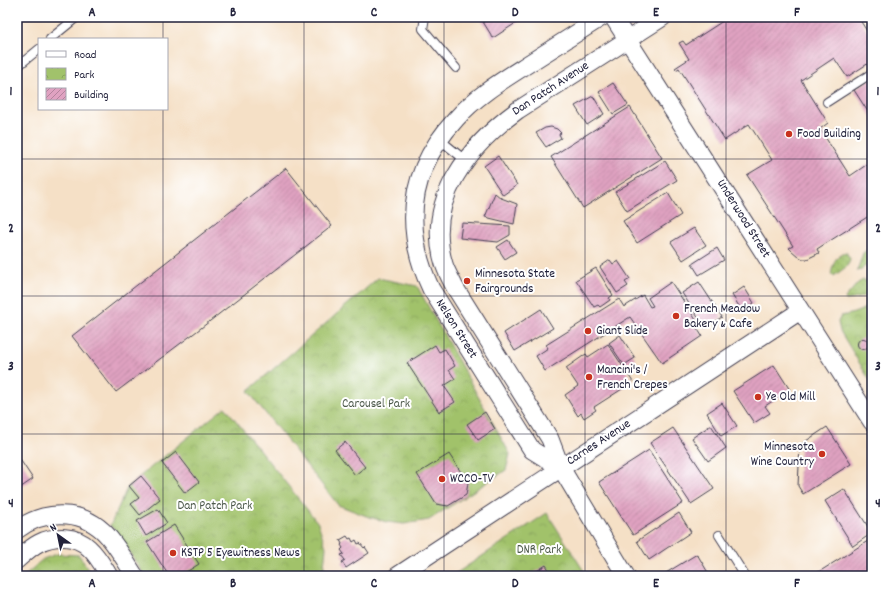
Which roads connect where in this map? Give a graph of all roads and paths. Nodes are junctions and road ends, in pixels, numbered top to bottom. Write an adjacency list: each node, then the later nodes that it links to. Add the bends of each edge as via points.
1 (76, 17): 6 (lane)
2 (426, 17): 10 (lane, via 423,30)
3 (602, 17): 13 (street, via 496,84 456,118)
4 (613, 17): 7 (street, Underwood Street)
5 (663, 17): 7 (street, Dan Patch Avenue)
6 (51, 38)
7 (628, 39): 14 (street, Dan Patch Avenue, via 518,110 498,125); 16 (street, Underwood Street)
8 (38, 50): 9 (lane)
9 (17, 67)
10 (456, 68)
11 (872, 73): 12 (lane)
12 (827, 102)
13 (439, 139): 14 (lane); 18 (street, Nelson Street, via 425,165 413,207 416,250 423,272 431,289 532,450)
14 (465, 160): 15 (street, Dan Patch Avenue)
15 (454, 179): 18 (street, Nelson Street, via 444,200 440,219 444,264 454,286 550,439)
16 (800, 311): 17 (street, Underwood Street); 18 (street, Carnes Avenue)
17 (872, 422)
18 (561, 468): 24 (street, Carnes Avenue); 25 (street, Nelson Street)
19 (17, 530): 23 (street, via 26,523 50,515 64,514 86,520 103,531 114,543)
20 (719, 535): 26 (lane)
21 (17, 560): 22 (street, via 38,543 60,537 70,538 88,547 97,556)
22 (109, 576)
23 (135, 576)
24 (397, 576)
25 (626, 576)
26 (745, 576)

